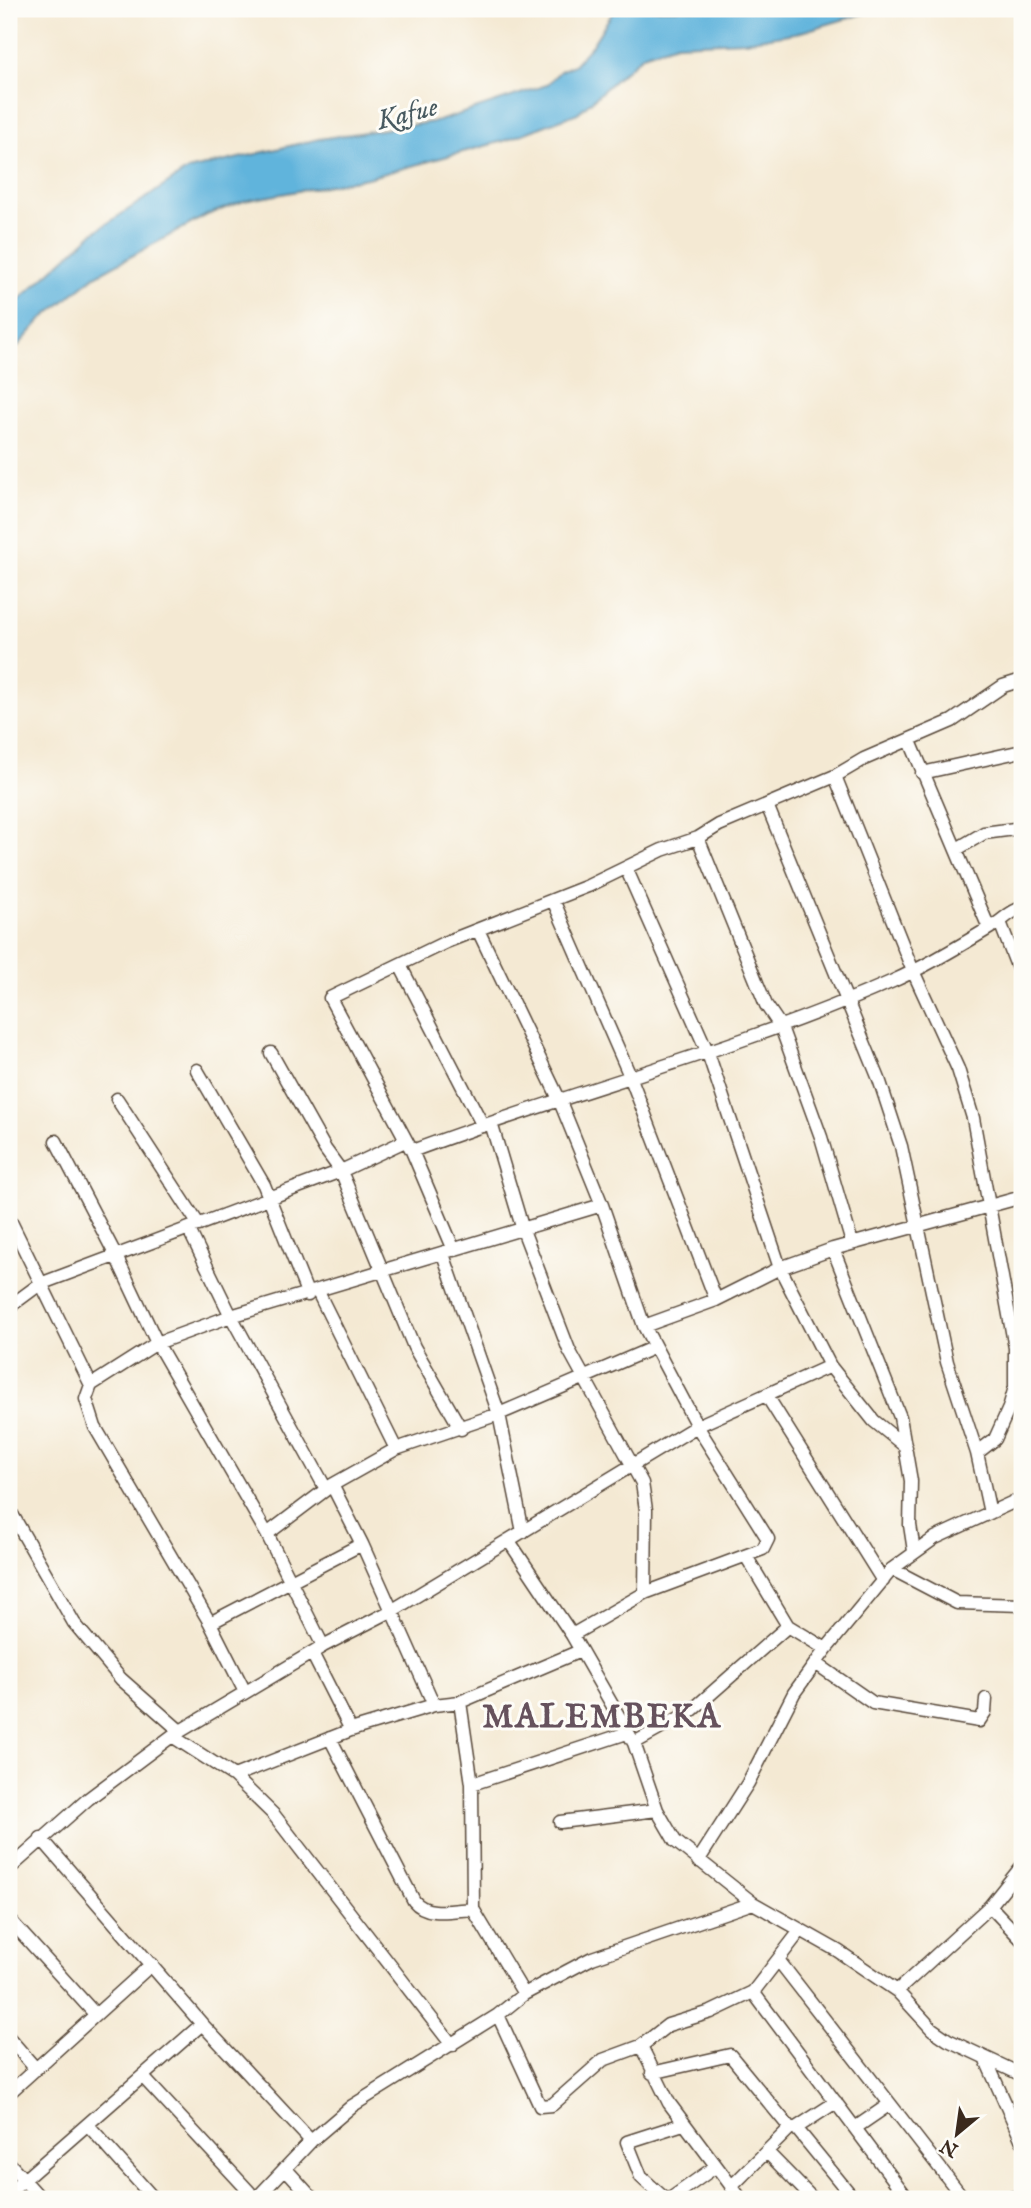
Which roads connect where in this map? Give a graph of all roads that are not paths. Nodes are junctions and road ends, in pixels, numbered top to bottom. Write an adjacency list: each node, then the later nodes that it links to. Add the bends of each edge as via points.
1 (1022, 680): 2 (street, via 1003,686 952,721)
2 (910, 741): 4 (street); 5 (street)
3 (1022, 751): 4 (street)
4 (922, 772): 9 (street)
5 (835, 776): 6 (street); 16 (street)
6 (767, 805): 8 (street, via 719,824); 18 (street)
7 (1022, 828): 9 (street, via 984,833)
8 (698, 838): 10 (street); 19 (street, via 766,1005)
9 (957, 849): 13 (street)
10 (626, 869): 11 (street); 21 (street)
11 (552, 900): 14 (street); 23 (street)
12 (1022, 908): 13 (street)
13 (995, 925): 16 (street); 17 (street)
14 (478, 929): 15 (street); 24 (street)
15 (400, 965): 26 (street); 28 (street, via 335,994 329,1001)
16 (913, 971): 18 (street); 33 (street, via 958,1069)
17 (1022, 979)
18 (846, 999): 19 (street); 35 (street, via 901,1146)
19 (781, 1027): 21 (street); 38 (street, via 821,1137)
20 (271, 1053): 29 (street)
21 (708, 1053): 23 (street); 42 (street)
22 (197, 1070): 31 (street, via 258,1173)
23 (630, 1076): 24 (street); 46 (street)
24 (559, 1098): 26 (street); 32 (street)
25 (117, 1099): 36 (street)
26 (487, 1124): 28 (street); 37 (street)
27 (57, 1141): 41 (street)
28 (408, 1146): 29 (street); 40 (street)
29 (341, 1171): 31 (street); 43 (street)
30 (1022, 1197): 33 (street)
31 (267, 1198): 36 (street); 45 (street)
32 (602, 1205): 37 (street); 49 (street)
33 (991, 1205): 35 (street); 61 (street, via 1015,1348 1015,1387 995,1440)
34 (9, 1218): 44 (street)
35 (918, 1226): 38 (street); 61 (street, via 947,1362)
36 (194, 1228): 41 (street); 48 (street)
37 (523, 1230): 40 (street); 53 (street)
38 (852, 1243): 39 (street)
39 (833, 1249): 42 (street); 59 (street, via 900,1417)
40 (449, 1252): 43 (street); 56 (street)
41 (115, 1254): 44 (street); 50 (street)
42 (780, 1268): 46 (street); 52 (street)
43 (383, 1272): 45 (street); 58 (street, via 424,1367)
44 (40, 1284): 47 (street); 54 (street)
45 (313, 1294): 48 (street); 60 (street)
46 (716, 1300): 49 (street)
47 (9, 1307)
48 (231, 1316): 50 (street); 63 (street)
49 (643, 1325): 51 (street)
50 (157, 1343): 54 (street); 68 (street)
51 (655, 1347): 53 (street); 57 (street)
52 (830, 1366): 55 (street); 59 (street, via 874,1421)
53 (584, 1380): 56 (street); 62 (street)
54 (91, 1385): 79 (street, via 86,1399 95,1427)
55 (767, 1396): 57 (street); 75 (street)
56 (499, 1414): 58 (street); 67 (street)
57 (697, 1426): 62 (street); 72 (street, via 768,1539 763,1549)
58 (461, 1429): 60 (street)
59 (905, 1447): 71 (street)
60 (396, 1449): 63 (street)
61 (977, 1453): 66 (street)
62 (632, 1465): 67 (street); 76 (street, via 645,1494)
63 (329, 1487): 68 (street); 70 (street)
64 (1022, 1499): 66 (street)
65 (9, 1509): 91 (street, via 74,1623 121,1679)
66 (990, 1513): 71 (street)
67 (523, 1532): 69 (street)
68 (267, 1534): 74 (street)
69 (509, 1541): 78 (street); 81 (street)
70 (362, 1544): 74 (street); 78 (street)
71 (914, 1550): 73 (street)
72 (746, 1556): 76 (street); 80 (street)
73 (892, 1569): 75 (street); 77 (street, via 957,1603)
74 (288, 1580): 79 (street); 83 (street)
75 (883, 1581): 82 (street)
76 (645, 1593): 81 (street)
77 (1022, 1605)
78 (393, 1610): 83 (street); 89 (street)
79 (210, 1623): 86 (street)
80 (788, 1626): 82 (street); 93 (street, via 690,1712)
81 (572, 1635): 84 (street)
82 (826, 1649): 85 (street)
83 (317, 1650): 86 (street); 90 (street)
84 (580, 1651): 88 (street); 93 (street)
85 (817, 1664): 87 (street, via 863,1697 884,1706 979,1721); 99 (street, via 794,1693 748,1783)
86 (245, 1692): 91 (street)
87 (986, 1699)
88 (460, 1702): 89 (street); 95 (street)
89 (434, 1704): 90 (street)
90 (351, 1730): 92 (street)
91 (176, 1733): 94 (street); 98 (street)
92 (330, 1738): 94 (street); 104 (street, via 420,1909)
93 (631, 1738): 95 (street); 96 (street)
94 (234, 1776): 117 (street, via 296,1840)
95 (472, 1784): 104 (street)
96 (657, 1810): 97 (street); 99 (street, via 676,1841)
97 (560, 1822)
98 (41, 1838): 101 (street); 109 (street)
99 (698, 1861): 102 (street)
100 (1022, 1866): 103 (street)
101 (9, 1869)
102 (753, 1903): 106 (street); 112 (street, via 592,1958)
103 (990, 1906): 107 (street); 110 (street)
104 (472, 1909): 112 (street)
105 (9, 1919): 113 (street)
106 (800, 1931): 108 (street); 110 (street)
107 (1022, 1940)
108 (779, 1961): 111 (street); 126 (street)
109 (152, 1965): 113 (street); 115 (street)
110 (897, 1991): 119 (street, via 932,2029)
111 (753, 1992): 118 (street, via 668,2025); 125 (street)
112 (524, 1994): 114 (street)
113 (95, 2014): 120 (street)
114 (498, 2015): 117 (street); 118 (street, via 540,2106 552,2105 603,2060)
115 (202, 2025): 123 (street); 131 (street)
116 (9, 2038): 120 (street)
117 (452, 2045): 131 (street, via 376,2089)
118 (641, 2046): 121 (street)
119 (986, 2060): 122 (street); 132 (street)
120 (35, 2068): 124 (street)
121 (653, 2073): 127 (street); 129 (street, via 730,2055)
122 (1022, 2075)
123 (143, 2077): 128 (street); 144 (street)
124 (9, 2093)
125 (836, 2102): 129 (street); 130 (street)
126 (890, 2104): 130 (street); 141 (street)
127 (683, 2124): 135 (street); 146 (street, via 627,2142 641,2177)
128 (88, 2125): 137 (street); 143 (street)
129 (793, 2128): 133 (street); 149 (street)
130 (855, 2128): 150 (street)
131 (311, 2141): 136 (street)
132 (1022, 2141)
133 (767, 2152): 138 (street); 148 (street)
134 (9, 2163): 137 (street)
135 (715, 2167): 138 (street); 146 (street)
136 (285, 2168): 144 (street); 145 (street)
137 (23, 2180): 139 (street); 142 (street)
138 (731, 2188): 147 (street)
139 (9, 2193)
140 (1022, 2195): 151 (street)
141 (958, 2198)
142 (41, 2199)
143 (154, 2199)
144 (256, 2199)
145 (313, 2199)
146 (668, 2199)
147 (741, 2199)
148 (813, 2199)
149 (854, 2199)
150 (908, 2199)
151 (1008, 2199)

